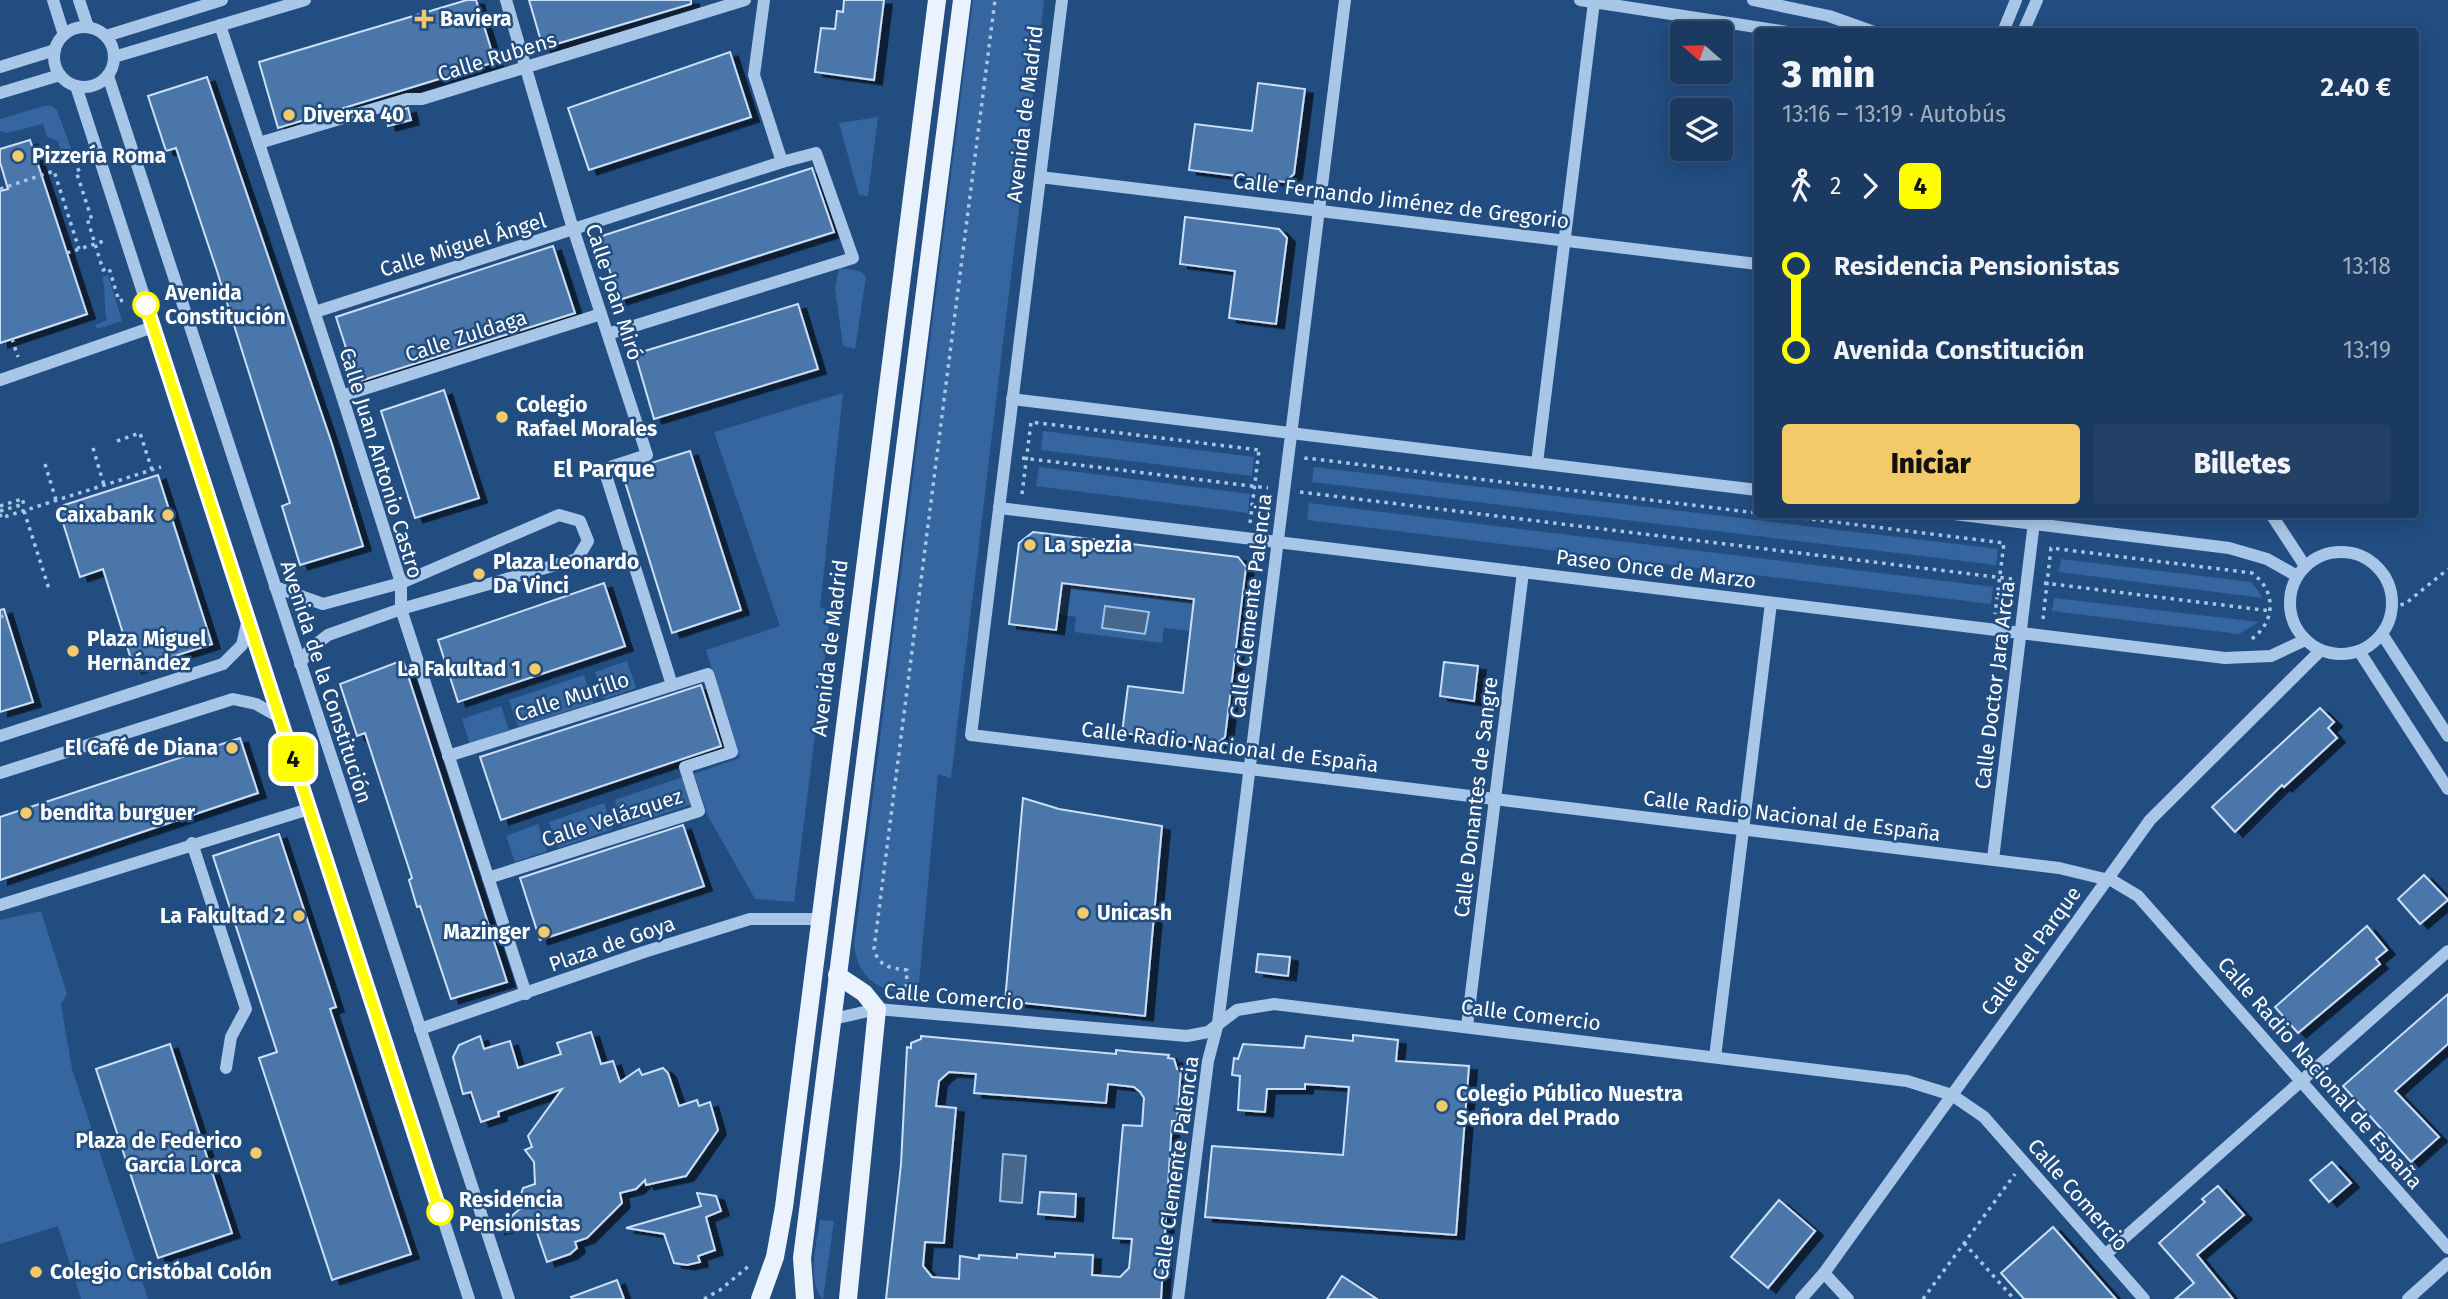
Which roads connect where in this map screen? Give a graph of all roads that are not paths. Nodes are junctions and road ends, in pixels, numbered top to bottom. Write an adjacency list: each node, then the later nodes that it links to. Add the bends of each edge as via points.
1 (53, 0): 23 (street)
2 (79, 0): 18 (street)
3 (222, 0): 24 (street)
4 (305, 0): 17 (street)
5 (506, 0): 28 (street, Calle Joan Miró)
6 (744, 0): 28 (street, Calle Rubens)
7 (764, 0): 34 (street, via 754,75)
8 (937, 0): 86 (main road, Avenida de Madrid)
9 (961, 0): 88 (main road)
10 (1062, 0): 35 (street, Avenida de Madrid)
11 (1345, 0): 36 (street, Calle Clemente Palencia)
12 (1580, 0): 16 (street)
13 (1753, 0): 20 (street, via 1804,9)
14 (2016, 0): 21 (street)
15 (2037, 0): 22 (street)
16 (1594, 2): 19 (street); 38 (street)
17 (220, 25): 26 (street); 33 (street, Calle Juan Antonio Castro)
18 (88, 27): 23 (street); 24 (street)
19 (1762, 28)
20 (1862, 28)
21 (2005, 28)
22 (2025, 28)
23 (64, 35): 25 (street)
24 (106, 36): 26 (street)
25 (55, 50): 27 (street); 29 (street)
26 (114, 57): 30 (street)
27 (0, 67)
28 (526, 68): 33 (street, Calle Rubens); 37 (street, Calle Joan Miró)
29 (60, 75): 31 (street); 32 (street)
30 (108, 76): 31 (street, via 93,86); 58 (street, Avenida de la Constitución)
31 (76, 86): 42 (street)
32 (0, 93)
33 (259, 143): 40 (street, Calle Juan Antonio Castro)
34 (782, 162): 37 (street, Calle Miguel Ángel); 43 (street, Calle Miguel Ángel, via 816,153 853,258)
35 (1040, 177): 36 (street, Calle Fernando Jiménez de Gregorio); 46 (street, Avenida de Madrid)
36 (1319, 211): 38 (street, Calle Fernando Jiménez de Gregorio); 47 (street, Calle Clemente Palencia)
37 (572, 225): 40 (street, Calle Miguel Ángel); 41 (street, Calle Joan Miró)
38 (1565, 241): 39 (street, Calle Fernando Jiménez de Gregorio); 48 (street)
39 (1754, 264)
40 (315, 312): 45 (street, Calle Juan Antonio Castro)
41 (601, 314): 43 (street, Calle Joan Miró); 45 (street, Calle Zuldaga)
42 (153, 327): 44 (street); 61 (street)
43 (608, 334): 69 (street, Calle Joan Miró, via 647,455 604,469)
44 (0, 380)
45 (342, 396): 57 (street, Calle Juan Antonio Castro)
46 (1012, 399): 47 (street); 50 (street, Avenida de Madrid)
47 (1291, 433): 48 (street); 53 (street, Calle Clemente Palencia)
48 (1537, 463): 49 (street)
49 (1754, 491)
50 (999, 508): 53 (street, Paseo Once de Marzo); 71 (street, Avenida de Madrid)
51 (2275, 518): 54 (street)
52 (2035, 519): 56 (street, via 2229,548 2267,559); 62 (street, Calle Doctor Jara Arcia)
53 (1278, 542): 55 (street, Paseo Once de Marzo); 75 (street, Calle Clemente Palencia)
54 (2305, 566): 56 (street); 63 (street, via 2332,552 2362,556 2385,576 2392,606)
55 (1523, 572): 59 (street, Paseo Once de Marzo); 78 (street, Calle Donantes de Sangre)
56 (2297, 576): 64 (street, via 2290,595 2291,614)
57 (401, 583): 58 (street, via 323,604); 60 (street, Calle Juan Antonio Castro); 60 (street, via 559,515 580,521 587,532 588,541 577,559)
58 (275, 587): 67 (street, Avenida de la Constitución)
59 (1771, 603): 62 (street, Paseo Once de Marzo); 80 (street)
60 (401, 609): 67 (street, via 328,635); 74 (street, Calle Juan Antonio Castro)
61 (245, 612): 70 (street); 72 (street, via 242,645 223,664)
62 (2021, 633): 64 (street, Paseo Once de Marzo, via 2240,659 2271,656); 82 (street, Calle Doctor Jara Arcia)
63 (2382, 634): 66 (street); 73 (street)
64 (2305, 640): 65 (street)
65 (2321, 650): 66 (street); 84 (street, Calle del Parque, via 2150,820)
66 (2359, 651): 77 (street)
67 (300, 664): 94 (street, Avenida de la Constitución)
68 (708, 674): 69 (street, Calle Murillo); 83 (street, Calle Velázquez, via 732,752 685,767 699,811)
69 (672, 685): 74 (street, Calle Murillo)
70 (279, 717): 76 (street, via 256,704 233,699); 79 (street)
71 (971, 734): 75 (street, Calle Radio Nacional de España)
72 (0, 736)
73 (2448, 736)
74 (449, 756): 83 (street, Calle Juan Antonio Castro)
75 (1250, 769): 78 (street, Calle Radio Nacional de España); 92 (street, Calle Clemente Palencia)
76 (0, 773)
77 (2448, 789)
78 (1495, 799): 80 (street, Calle Radio Nacional de España); 93 (street, Calle Donantes de Sangre)
79 (309, 809): 81 (street); 103 (street)
80 (1743, 829): 82 (street, Calle Radio Nacional de España); 95 (street)
81 (192, 843): 85 (street); 96 (street, via 246,1009 231,1037)
82 (1993, 859): 84 (street, Calle Radio Nacional de España, via 2076,870)
83 (488, 878): 89 (street, Calle Juan Antonio Castro)
84 (2107, 879): 97 (street, Calle Radio Nacional de España, via 2138,896); 98 (street, Calle del Parque)
85 (0, 905)
86 (820, 919): 89 (street, Plaza de Goya, via 750,919); 105 (main road, Avenida de Madrid, via 784,1206 775,1257)
87 (2448, 951): 97 (street)
88 (837, 975): 90 (main road, via 864,993); 91 (main road)
89 (526, 994): 94 (street, Plaza de Goya)
90 (877, 1009): 91 (street, Calle Comercio); 92 (street, Calle Comercio, via 1175,1036 1201,1034); 107 (main road)
91 (833, 1019): 106 (main road, via 802,1258)
92 (1219, 1023): 93 (street, Calle Comercio, via 1237,1010 1274,1004); 108 (street, Calle Clemente Palencia, via 1208,1061)
93 (1467, 1026): 95 (street, Calle Comercio)
94 (420, 1028): 104 (street, Avenida de la Constitución)
95 (1715, 1057): 98 (street, Calle Comercio, via 1895,1079)
96 (226, 1068)
97 (2301, 1081): 99 (street, Calle Radio Nacional de España); 100 (street)
98 (1952, 1095): 100 (street, Calle Comercio, via 1983,1117); 102 (street, Calle del Parque)
99 (2448, 1248)
100 (2105, 1255): 111 (street, Calle Comercio)
101 (2448, 1263): 112 (street)
102 (1824, 1273): 109 (street, Calle del Parque); 110 (street)
103 (469, 1299)
104 (509, 1299)
105 (760, 1299)
106 (805, 1299)
107 (848, 1299)
108 (1178, 1299)
109 (1801, 1299)
110 (1848, 1299)
111 (2144, 1299)
112 (2408, 1299)

